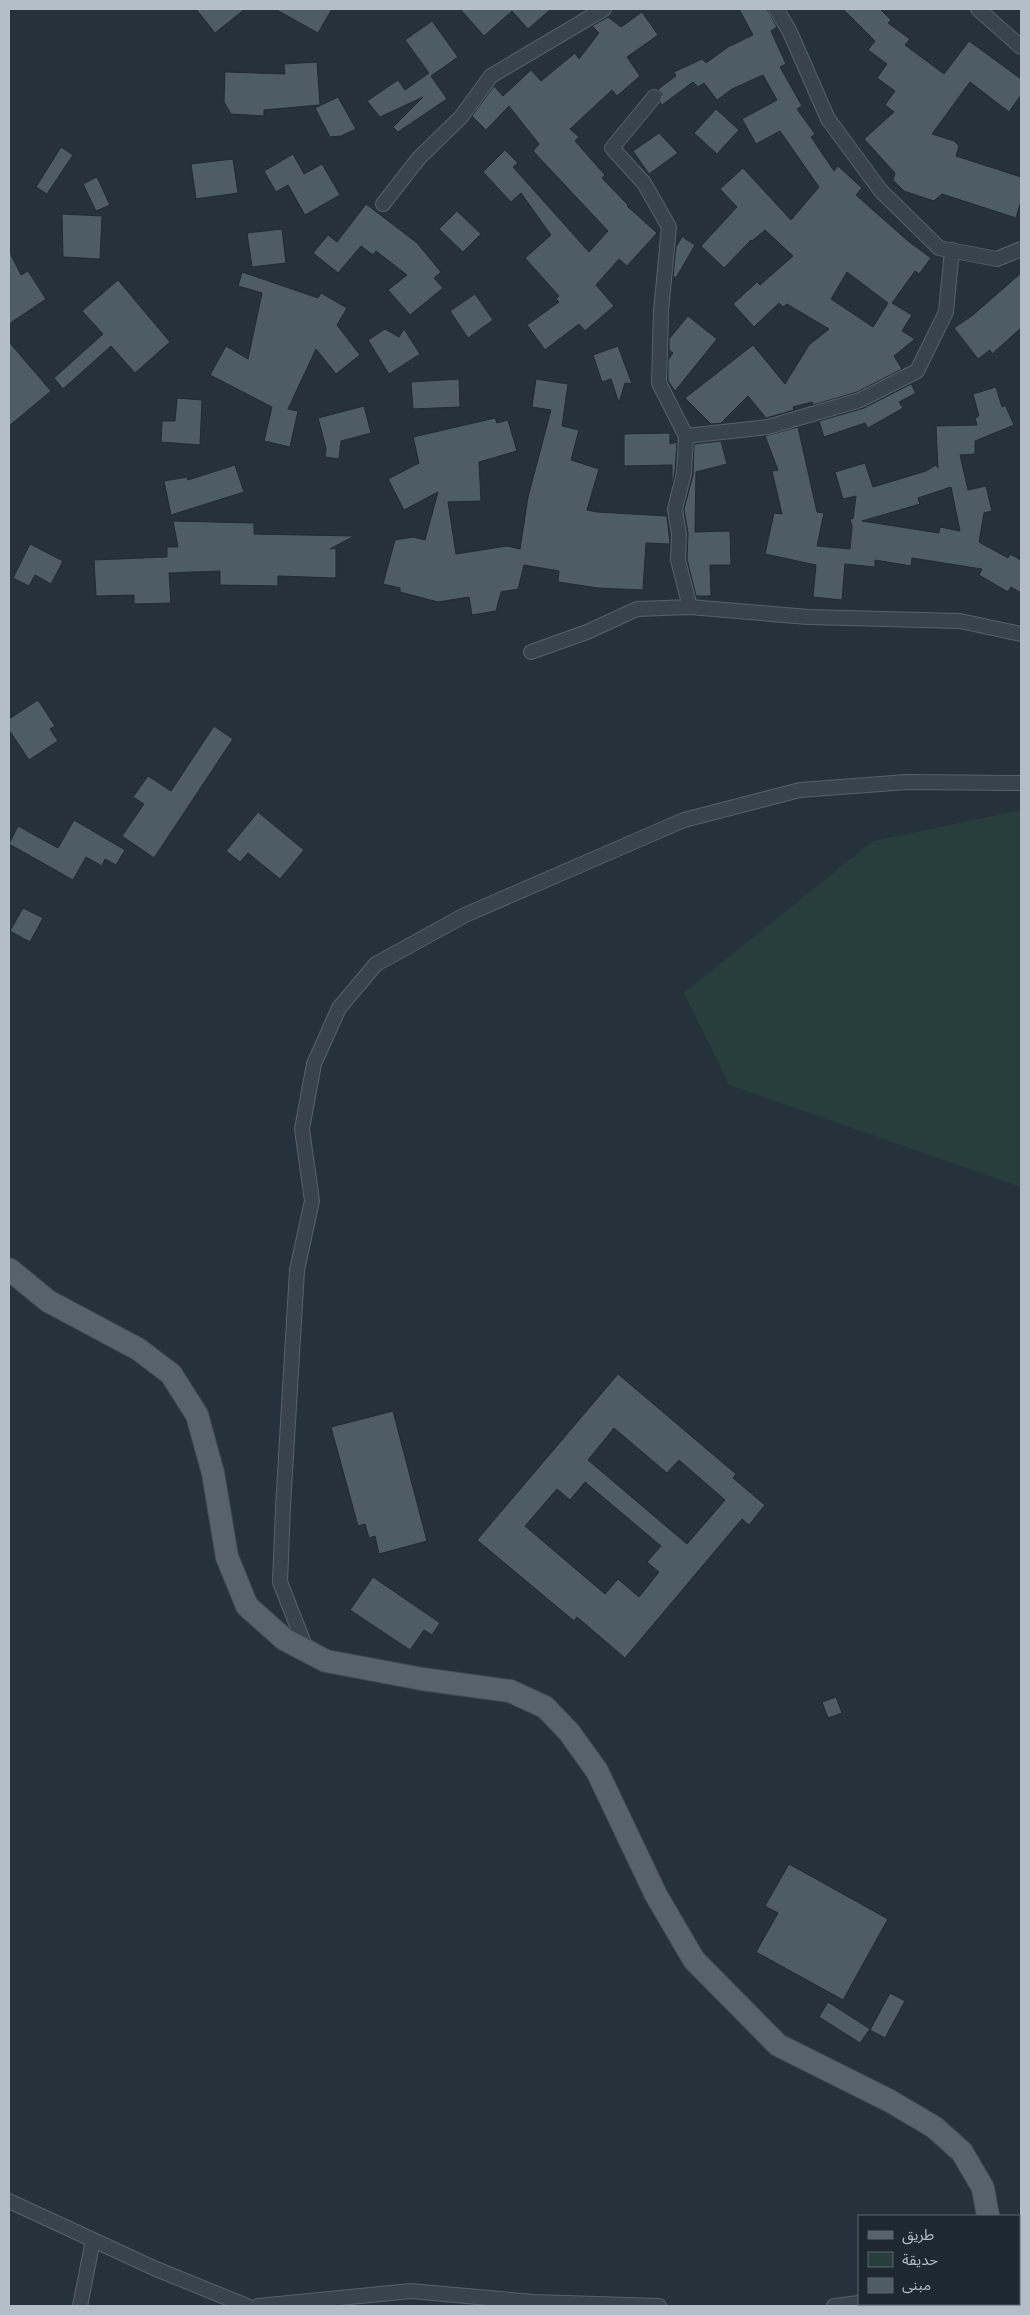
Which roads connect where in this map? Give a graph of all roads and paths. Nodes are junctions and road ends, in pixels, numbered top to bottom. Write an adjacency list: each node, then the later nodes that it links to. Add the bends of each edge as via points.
1 (604, 9): 6 (street, via 491,76 461,117 419,158)
2 (776, 9): 8 (street, via 789,30 828,119 881,191 939,248)
3 (978, 9): 4 (street)
4 (1021, 47)
5 (654, 97): 9 (street, via 612,148 644,183 669,227 661,311 660,383)
6 (383, 204)
7 (1021, 249): 8 (street, via 996,259)
8 (952, 250): 9 (street, via 946,312 917,371 860,400 768,427)
9 (686, 436): 10 (street, via 684,473 675,509 679,534 678,560)
10 (690, 608): 11 (street, via 808,617 960,621); 12 (street, via 637,609 587,632)
11 (1021, 634)
12 (531, 652)
13 (1021, 783): 15 (street, via 907,782 800,790 684,820 465,915 376,964 339,1008 314,1064 302,1129 312,1201 297,1270 283,1507 280,1582)
14 (9, 1269): 15 (main road, via 48,1301 138,1349 171,1374 197,1415 212,1473 227,1557 247,1606 284,1639)
15 (307, 1651): 17 (main road, via 336,1663 422,1679 510,1690 545,1706 570,1732 596,1771 656,1895 694,1960 778,2044 934,2127 962,2152 983,2188)
16 (9, 2201): 18 (street)
17 (988, 2215)
18 (93, 2240): 22 (street); 23 (street)
19 (445, 2300): 21 (street); 24 (street, via 411,2292)
20 (858, 2303): 26 (street)
21 (552, 2304): 25 (street)
22 (80, 2306)
23 (247, 2306)
24 (258, 2306)
25 (659, 2306)
26 (834, 2306)

